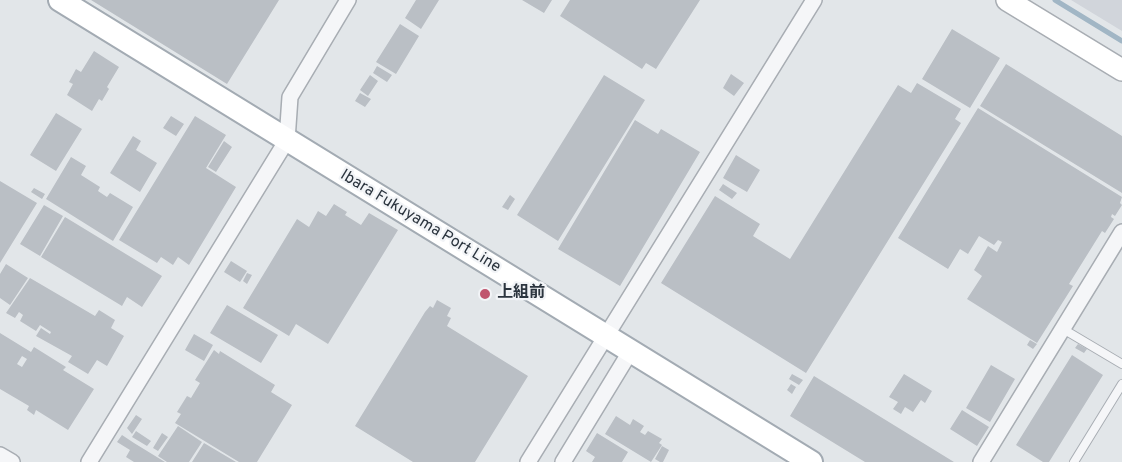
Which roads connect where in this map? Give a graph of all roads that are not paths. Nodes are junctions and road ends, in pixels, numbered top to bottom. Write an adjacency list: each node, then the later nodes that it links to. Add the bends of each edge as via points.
1 (60, 0): 6 (main road, Ibara Fukuyama Port Line)
2 (348, 0): 6 (street, via 290,97)
3 (814, 0): 9 (street)
4 (1007, 0): 5 (street)
5 (1122, 70)
6 (287, 140): 9 (main road, Ibara Fukuyama Port Line); 15 (street)
7 (1122, 232): 8 (street)
8 (1064, 329): 11 (lane); 19 (street)
9 (606, 336): 10 (main road, Ibara Fukuyama Port Line); 16 (street)
10 (630, 352): 17 (street); 18 (main road, Ibara Fukuyama Port Line)
11 (1122, 364)
12 (1122, 384): 20 (lane)
13 (0, 455): 14 (street)
14 (12, 462)
15 (89, 462)
16 (528, 462)
17 (563, 462)
18 (811, 462)
19 (981, 462)
20 (1074, 462)

